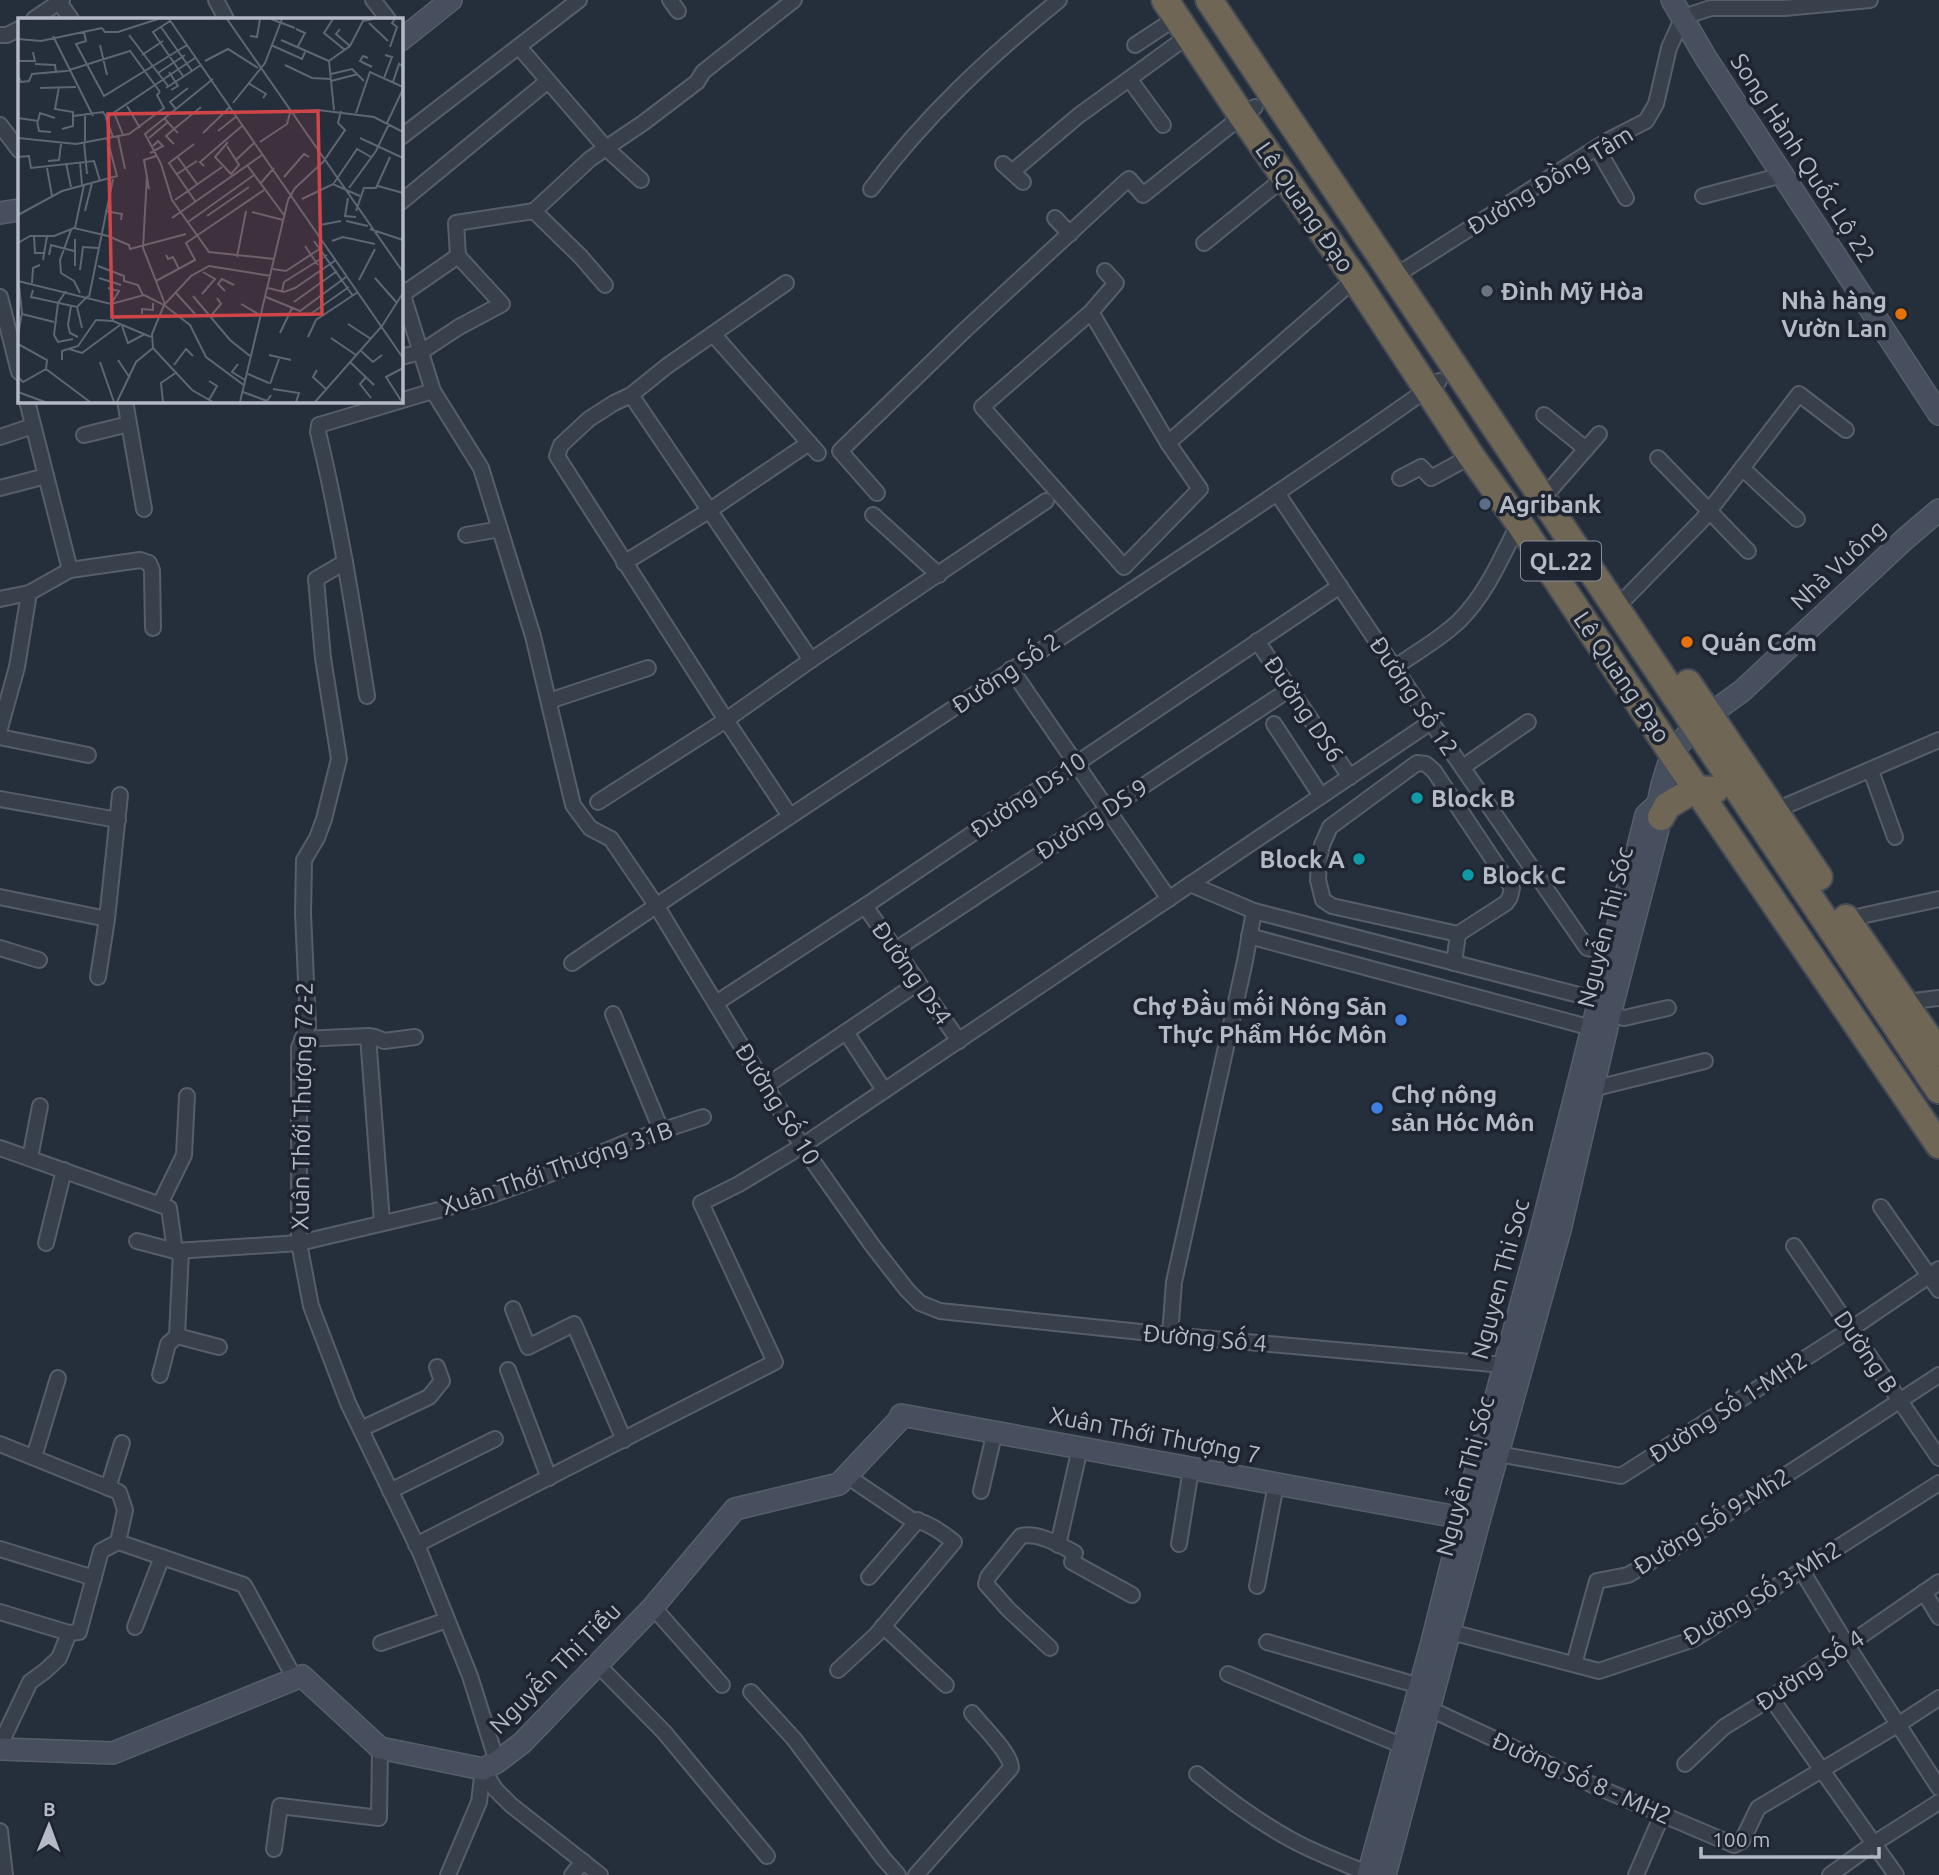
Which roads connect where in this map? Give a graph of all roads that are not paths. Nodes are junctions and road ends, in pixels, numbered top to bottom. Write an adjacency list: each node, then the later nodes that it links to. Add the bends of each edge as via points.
1 (216, 0): 17 (street)
2 (373, 0): 18 (street)
3 (451, 0): 21 (street)
4 (579, 0): 23 (street)
5 (794, 0): 30 (street, via 703,72 697,82)
6 (1059, 0): 37 (street, via 968,79 891,161)
7 (1209, 0): 49 (highway, Lê Quang Đạo / QL.22)
8 (1227, 0): 49 (highway, Lê Quang Đạo / QL.22)
9 (1870, 0): 11 (street)
10 (60, 1): 15 (street); 16 (street)
11 (1853, 1): 12 (street, via 1784,8)
12 (1747, 4): 13 (street)
13 (1677, 8): 31 (street, Đường Đồng Tâm, via 1656,104 1646,121); 34 (street, Song Hành Quốc Lộ 22)
14 (1178, 14): 22 (street); 24 (street); 26 (highway, Lê Quang Đạo / QL.22); 26 (highway, Lê Quang Đạo / QL.22)
15 (35, 18)
16 (70, 18)
17 (225, 18)
18 (387, 18)
19 (18, 29): 20 (street)
20 (0, 35)
21 (402, 37)
22 (1135, 45)
23 (519, 47): 25 (street); 29 (street)
24 (1130, 79): 28 (street); 33 (street)
25 (548, 81): 30 (street); 40 (street)
26 (1248, 111): 35 (highway, Lê Quang Đạo / QL.22); 45 (street, via 1143,195 1129,179); 60 (highway, Lê Quang Đạo / QL.22)
27 (0, 125): 32 (street)
28 (1163, 125)
29 (402, 136)
30 (606, 148): 36 (street); 42 (street)
31 (1597, 148): 39 (street); 49 (street, Đường Đồng Tâm)
32 (18, 149)
33 (1013, 172)
34 (1783, 175): 38 (street); 67 (street, Song Hành Quốc Lộ 22)
35 (1284, 177): 46 (street); 50 (highway, Lê Quang Đạo / QL.22)
36 (641, 180)
37 (871, 189)
38 (1703, 196)
39 (1626, 198)
40 (402, 201)
41 (18, 210): 43 (street)
42 (534, 211): 47 (street, via 456,223); 52 (street)
43 (0, 213)
44 (1055, 218): 45 (street)
45 (1070, 234): 84 (street, via 840,451)
46 (1204, 243)
47 (458, 256): 53 (street); 57 (street, via 502,304)
48 (1105, 271): 55 (street, via 1116,283)
49 (1401, 272): 83 (highway, Lê Quang Đạo / QL.22)
50 (1355, 279): 60 (highway, Lê Quang Đạo / QL.22); 75 (street)
51 (786, 283): 56 (street)
52 (606, 285)
53 (402, 296): 57 (street, Đường Số 10)
54 (0, 297): 59 (street)
55 (1091, 312): 75 (street); 75 (street, via 982,407 1124,567 1200,489)
56 (713, 334): 62 (street); 88 (street, via 813,448)
57 (421, 352): 58 (street); 61 (street, Đường Số 10)
58 (402, 358)
59 (18, 368)
60 (1434, 385): 77 (highway, Lê Quang Đạo / QL.22); 85 (street, Đường Số 2); 119 (highway, Lê Quang Đạo / QL.22)
61 (433, 391): 63 (street); 94 (street, Đường Số 10, via 481,467)
62 (631, 395): 88 (street); 98 (street, via 589,419 561,445 557,456)
63 (402, 400)
64 (27, 402): 70 (street)
65 (125, 402): 69 (street)
66 (396, 402): 97 (street, via 319,425)
67 (1939, 414)
68 (1544, 415): 76 (street)
69 (129, 424): 73 (street); 87 (street)
70 (33, 426): 74 (street); 80 (street)
71 (1846, 430): 79 (street, via 1799,394)
72 (1599, 434): 76 (street)
73 (84, 435)
74 (0, 437)
75 (1168, 443)
76 (1586, 449): 83 (street)
77 (1471, 456): 81 (street, via 1431,478 1421,467); 93 (highway, Lê Quang Đạo / QL.22)
78 (1658, 458): 90 (street)
79 (1742, 468): 90 (street); 92 (street)
80 (46, 476): 82 (street); 99 (street)
81 (1400, 478)
82 (0, 488)
83 (1549, 491): 104 (highway, Lê Quang Đạo / QL.22)
84 (877, 493)
85 (1277, 493): 101 (street, Đường Số 12); 110 (street, Đường Số 2)
86 (1046, 501): 100 (street)
87 (144, 509)
88 (710, 510): 98 (street); 107 (street)
89 (1939, 510): 119 (street, Nhà Vuông, via 1742,691)
90 (1709, 512): 96 (street); 104 (street)
91 (873, 515): 100 (street)
92 (1797, 519)
93 (1519, 523): 109 (street, via 1490,580 1465,614); 119 (highway, Lê Quang Đạo / QL.22)
94 (500, 529): 95 (street); 113 (street, Đường Số 10)
95 (466, 535)
96 (1748, 551)
97 (345, 562): 112 (street); 173 (street, Xuân Thới Thượng 72-2, via 316,579 338,759 324,819 304,860 308,1026)
98 (624, 563): 114 (street)
99 (70, 570): 102 (street); 105 (street, via 149,562)
100 (939, 575): 107 (street)
101 (1340, 586): 106 (street, Đường Ds10); 109 (street, Đường Số 12)
102 (29, 593): 103 (street); 118 (street, via 17,667)
103 (0, 599)
104 (1623, 601): 119 (highway, Lê Quang Đạo / QL.22)
105 (153, 628)
106 (1257, 641): 111 (street, Đường DS6); 123 (street, Đường Ds10)
107 (811, 660): 114 (street)
108 (648, 668): 113 (street)
109 (1394, 668): 115 (street, Đường Số 12)
110 (1011, 669): 123 (street); 135 (street, Đường Số 2)
111 (1290, 689): 126 (street, Đường DS6); 132 (street, Đường DS 9)
112 (367, 696)
113 (549, 701): 144 (street, Đường Số 10, via 573,805 590,828 611,839)
114 (726, 720): 131 (street); 135 (street)
115 (1431, 722): 124 (street, Đường Số 12); 126 (street)
116 (1528, 722): 124 (street)
117 (1274, 724): 129 (street)
118 (0, 728)
119 (1689, 733): 127 (highway, Lê Quang Đạo / QL.22); 133 (highway, Lê Quang Đạo / QL.22); 134 (street, Nguyen Thi Soc, via 1662,785); 180 (highway, Lê Quang Đạo / QL.22, via 1739,789)
120 (0, 737): 122 (street)
121 (1939, 740): 125 (street)
122 (88, 755)
123 (1075, 763): 132 (street); 145 (street, Đường Ds10)
124 (1462, 767): 136 (street, Đường Số 12)
125 (1871, 771): 133 (street); 139 (street)
126 (1350, 777): 129 (street)
127 (1706, 790): 134 (highway); 184 (highway, Lê Quang Đạo / QL.22); 186 (highway, Lê Quang Đạo / QL.22)
128 (120, 795): 137 (street)
129 (1321, 796): 140 (street)
130 (0, 799): 137 (street)
131 (598, 802)
132 (1107, 809): 142 (street); 154 (street, Đường DS 9)
133 (1776, 810): 149 (highway, Lê Quang Đạo / QL.22)
134 (1659, 811): 156 (street, Nguyen Thi Soc, via 1646,815); 166 (street, Nguyễn Thị Sóc)
135 (790, 816): 144 (street, Đường Số 2)
136 (1497, 817): 138 (street); 156 (street, Đường Số 12, via 1587,948)
137 (118, 820): 148 (street)
138 (1475, 831): 146 (street, via 1430,767 1413,765 1328,830 1319,860 1319,888 1323,900); 151 (street, via 1512,891 1506,903)
139 (1895, 837)
140 (1190, 884): 142 (street); 147 (street)
141 (0, 897): 148 (street)
142 (1169, 899): 174 (street)
143 (1939, 899): 149 (street, via 1861,916)
144 (656, 905): 158 (street, Đường Số 2); 165 (street, Đường Số 10)
145 (864, 906): 154 (street, Đường Ds4); 165 (street, Đường Ds10)
146 (1343, 909): 150 (street); 151 (street)
147 (1254, 911): 150 (street); 152 (street)
148 (107, 919): 161 (street)
149 (1849, 923): 164 (highway, Lê Quang Đạo / QL.22)
150 (1338, 933): 155 (street)
151 (1458, 934): 159 (street)
152 (1249, 936): 160 (street); 204 (street, via 1174,1282)
153 (0, 948): 157 (street)
154 (895, 950): 162 (street, Đường Ds4)
155 (1404, 951): 159 (street); 160 (street)
156 (1610, 953): 166 (street, Nguyen Thi Soc)
157 (39, 960)
158 (572, 963)
159 (1454, 963): 166 (street)
160 (1399, 976): 169 (street)
161 (98, 977)
162 (918, 983): 170 (street); 174 (street, Đường Ds4)
163 (1939, 998): 164 (street)
164 (1905, 1002): 175 (highway, Lê Quang Đạo / QL.22)
165 (716, 1003): 177 (street, Đường Số 10)
166 (1604, 1007): 167 (street, via 1624,1017); 169 (street, Nguyen Thi Soc); 178 (street, Nguyễn Thị Sóc)
167 (1668, 1008)
168 (612, 1014): 185 (street)
169 (1591, 1028): 207 (street, Nguyen Thi Soc)
170 (846, 1032): 177 (street); 179 (street)
171 (368, 1036): 172 (street, via 384,1041); 173 (street); 193 (street)
172 (415, 1037)
173 (303, 1039): 196 (street, Xuân Thới Thượng 72-2, via 299,1048)
174 (959, 1041): 179 (street)
175 (1939, 1052)
176 (1705, 1061): 178 (street)
177 (766, 1086): 187 (street, Đường Số 10)
178 (1592, 1089): 221 (street, Nguyễn Thị Sóc, via 1560,1230)
179 (884, 1090): 187 (street)
180 (1939, 1090)
181 (187, 1096): 191 (street, via 184,1155)
182 (40, 1106): 189 (street)
183 (703, 1117): 185 (street, Xuân Thới Thượng 31B)
184 (1939, 1122)
185 (662, 1132): 193 (street, Xuân Thới Thượng 31B, via 489,1196)
186 (1939, 1145)
187 (802, 1146): 201 (street, Đường Số 10); 217 (street, via 701,1203 775,1362)
188 (0, 1148): 189 (street)
189 (30, 1158): 190 (street)
190 (64, 1170): 191 (street); 195 (street)
191 (160, 1204): 198 (street, via 169,1208)
192 (1881, 1207): 199 (street)
193 (382, 1222): 196 (street, Xuân Thới Thượng 31B)
194 (137, 1241): 198 (street, Xuân Thới Thượng 31B)
195 (46, 1243)
196 (299, 1243): 198 (street, Xuân Thới Thượng 31B); 214 (street, Xuân Thới Thượng 72-2, via 311,1306)
197 (1794, 1246): 203 (street, Dường B)
198 (178, 1251): 205 (street)
199 (1934, 1272): 200 (street); 203 (street, Đường Số 1-MH2)
200 (1939, 1290)
201 (911, 1295): 204 (street, Đường Số 4, via 940,1311)
202 (513, 1309): 217 (street, via 528,1347 574,1324)
203 (1851, 1329): 213 (street, Dường B); 221 (street, Đường Số 1-MH2, via 1621,1476)
204 (1170, 1335): 207 (street, Đường Số 4)
205 (177, 1336): 206 (street); 210 (street, via 168,1344)
206 (219, 1347)
207 (1504, 1365): 233 (street, Nguyen Thi Soc)
208 (437, 1367): 214 (street, via 442,1381 429,1396)
209 (508, 1370): 226 (street)
210 (160, 1375)
211 (1939, 1375): 213 (street)
212 (58, 1378): 222 (street)
213 (1901, 1402): 223 (street, Dường B); 259 (street, Đường Số 9-Mh2, via 1679,1545 1628,1575 1597,1581)
214 (360, 1429): 230 (street, Xuân Thới Thượng 72-2)
215 (995, 1431): 220 (street, Xuân Thới Thượng 7); 225 (street, Xuân Thới Thượng 7, via 901,1415); 231 (street)
216 (495, 1439): 230 (street)
217 (624, 1440): 226 (street)
218 (122, 1443): 229 (street)
219 (0, 1444): 222 (street)
220 (1080, 1448): 224 (street, Xuân Thới Thượng 7); 237 (street)
221 (1498, 1454): 233 (street, Nguyễn Thị Sóc)
222 (34, 1457): 229 (street)
223 (1939, 1458)
224 (1191, 1469): 228 (street, Xuân Thới Thượng 7); 235 (street)
225 (847, 1476): 232 (street); 247 (street, Nguyễn Thị Tiểu, via 839,1485 735,1509)
226 (549, 1478): 236 (street)
227 (1939, 1483): 240 (street, Đường Số 3-Mh2)
228 (1276, 1484): 233 (street, Xuân Thới Thượng 7); 244 (street)
229 (108, 1488): 234 (street, via 119,1492 125,1510)
230 (390, 1491): 236 (street, Xuân Thới Thượng 72-2)
231 (981, 1491)
232 (918, 1520): 241 (street); 251 (street, via 954,1542)
233 (1471, 1520): 253 (street, Nguyễn Thị Sóc); 266 (street, Nguyen Thi Soc)
234 (118, 1542): 239 (street); 242 (street, via 101,1551)
235 (1179, 1544)
236 (415, 1545): 250 (street, Xuân Thới Thượng 72-2)
237 (1058, 1545): 246 (street, via 1075,1553 1072,1562); 258 (street, via 1021,1536 986,1581)
238 (0, 1549): 242 (street)
239 (162, 1557): 252 (street); 263 (street, via 244,1585)
240 (1802, 1571): 257 (street); 259 (street, Đường Số 3-Mh2, via 1694,1639 1599,1671)
241 (869, 1577)
242 (94, 1578): 254 (street, via 79,1632)
243 (1939, 1582): 245 (street, Đường Số 4)
244 (1257, 1586)
245 (1924, 1592): 249 (street); 257 (street, Đường Số 4)
246 (1132, 1595)
247 (653, 1607): 260 (street, Nguyễn Thị Tiểu); 264 (street)
248 (0, 1612): 254 (street)
249 (1939, 1617)
250 (447, 1620): 256 (street); 277 (street, Xuân Thới Thượng 72-2, via 470,1676)
251 (883, 1626): 261 (street); 265 (street)
252 (135, 1627)
253 (1451, 1632): 259 (street, Đường Số 3-Mh2); 270 (street, Nguyễn Thị Sóc)
254 (69, 1633): 274 (street, via 58,1658 30,1682)
255 (1268, 1642): 266 (street)
256 (381, 1643)
257 (1847, 1645): 268 (street, Đường Số 4); 272 (street)
258 (1050, 1648)
259 (1574, 1664)
260 (597, 1665): 277 (street, Nguyễn Thị Tiểu, via 522,1743); 286 (street, via 664,1732)
261 (838, 1670)
262 (1228, 1674): 273 (street)
263 (295, 1679): 274 (street, via 113,1753); 275 (street, via 302,1676)
264 (722, 1685)
265 (946, 1685)
266 (1420, 1686): 273 (street, Nguyen Thi Soc)
267 (751, 1692): 292 (street, via 794,1739)
268 (1771, 1698): 276 (street, Đường Số 4, via 1724,1727); 278 (street)
269 (1939, 1698): 272 (street)
270 (1430, 1709): 282 (street, Đường Số 8 - MH2); 294 (street, Nguyễn Thị Sóc)
271 (972, 1713): 293 (street, via 1006,1754 1011,1768)
272 (1899, 1724): 278 (street); 280 (street)
273 (1403, 1745): 294 (street, Nguyen Thi Soc)
274 (0, 1747)
275 (380, 1748): 277 (street, Nguyễn Thị Tiểu); 285 (street, via 379,1818 280,1806)
276 (1685, 1764)
277 (490, 1766): 287 (street, via 495,1789); 289 (street)
278 (1823, 1770): 282 (street, Đường Số 8 - MH2, via 1758,1808 1739,1844); 284 (street)
279 (1197, 1774): 294 (street, via 1293,1841)
280 (1939, 1788)
281 (1939, 1802): 284 (street)
282 (1662, 1815): 295 (street)
283 (0, 1831): 288 (street)
284 (1873, 1844): 296 (street); 297 (street)
285 (274, 1849)
286 (767, 1856)
287 (583, 1861): 290 (street); 291 (street)
288 (5, 1875)
289 (448, 1875)
290 (572, 1875)
291 (600, 1875)
292 (898, 1875)
293 (916, 1875)
294 (1374, 1875)
295 (1636, 1875)
296 (1830, 1875)
297 (1896, 1875)

